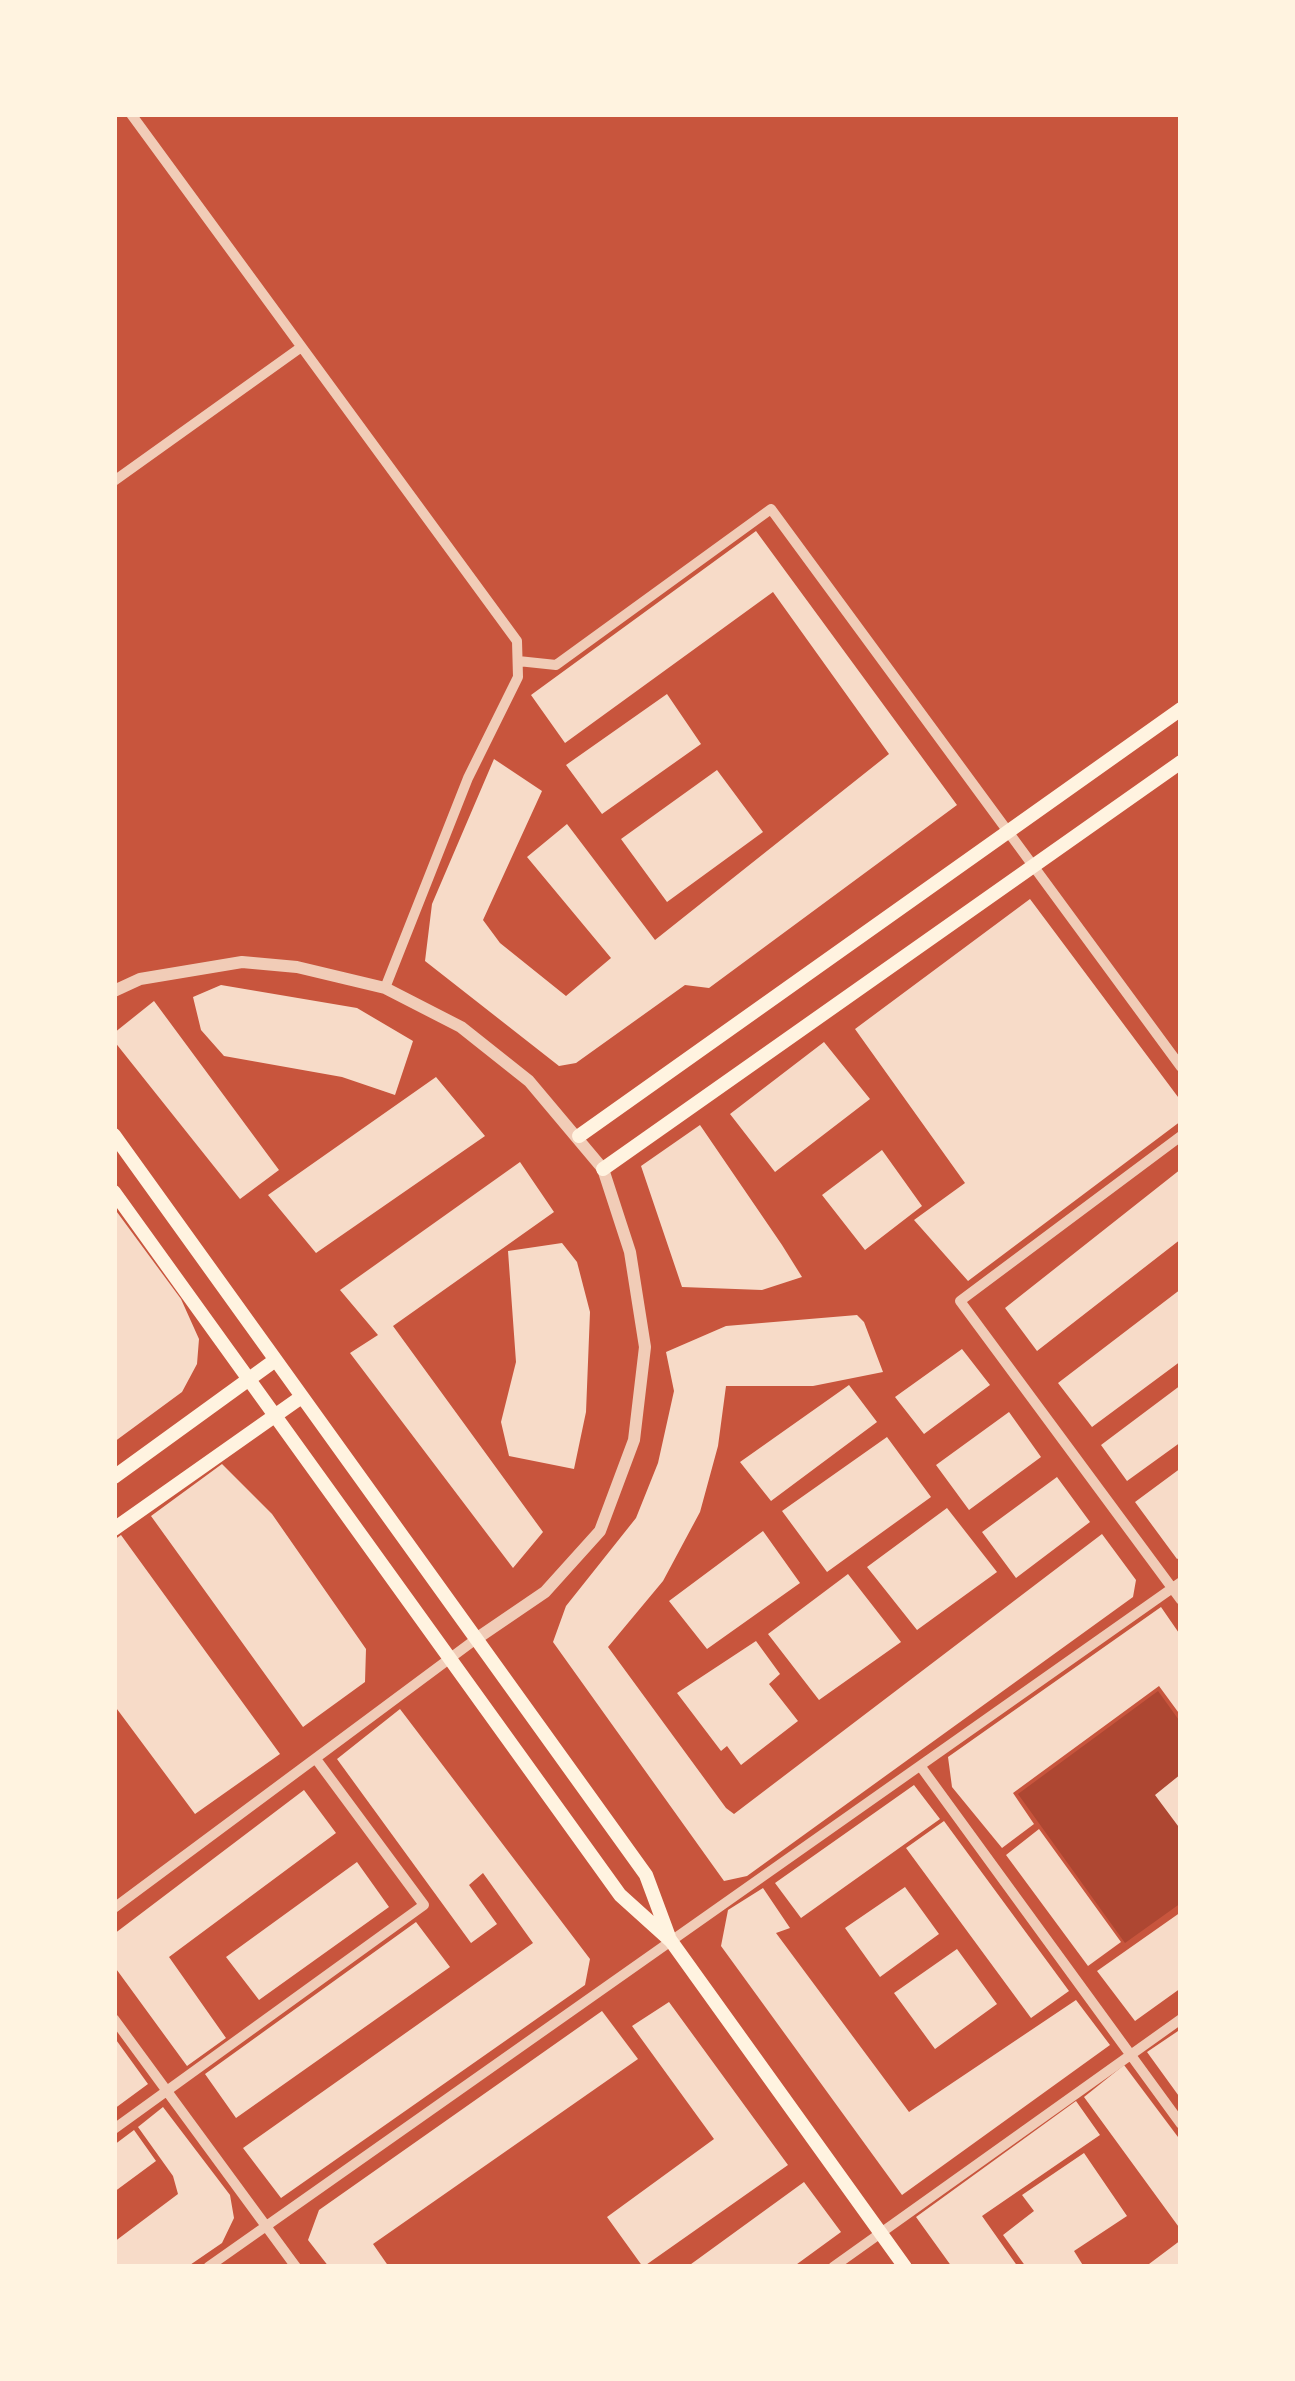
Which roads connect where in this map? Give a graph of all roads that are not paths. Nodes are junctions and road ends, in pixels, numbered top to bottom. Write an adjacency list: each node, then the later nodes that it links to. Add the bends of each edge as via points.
1 (131, 114): 2 (street)
2 (300, 348): 3 (street); 4 (street, via 517,641)
3 (114, 481)
4 (518, 661): 7 (street, via 556,664 771,509); 9 (street)
5 (1181, 709): 7 (main road)
6 (1181, 762): 8 (main road)
7 (1010, 829): 8 (street); 13 (main road)
8 (1036, 864): 11 (street); 15 (main road)
9 (386, 988): 10 (street, via 242,962); 13 (street, via 461,1027)
10 (114, 991)
11 (1181, 1067)
12 (114, 1135): 17 (main road)
13 (579, 1136): 15 (street)
14 (1181, 1136): 23 (street, via 960,1301)
15 (603, 1169): 25 (street, via 630,1252 645,1347 634,1440 600,1531 545,1592)
16 (114, 1192): 18 (main road)
17 (274, 1361): 18 (main road); 19 (main road)
18 (249, 1380): 20 (main road); 21 (main road)
19 (300, 1398): 20 (main road); 25 (main road)
20 (272, 1414): 22 (main road); 26 (main road)
21 (114, 1477)
22 (114, 1529)
23 (1177, 1585): 24 (street); 28 (street)
24 (1181, 1600)
25 (476, 1640): 26 (street); 30 (main road, via 646,1875)
26 (451, 1658): 27 (street); 30 (main road, via 620,1894)
27 (316, 1759): 29 (street); 34 (street, via 424,1905)
28 (921, 1767): 30 (street); 33 (street)
29 (114, 1908)
30 (671, 1941): 37 (street); 38 (main road)
31 (1181, 2018): 33 (street)
32 (114, 2019): 34 (street)
33 (1130, 2055): 35 (street); 38 (street)
34 (166, 2091): 36 (street); 37 (street)
35 (1181, 2124)
36 (114, 2129)
37 (266, 2226): 39 (street); 40 (street)
38 (881, 2233): 41 (street); 42 (main road)
39 (208, 2267)
40 (296, 2267)
41 (833, 2267)
42 (905, 2267)

